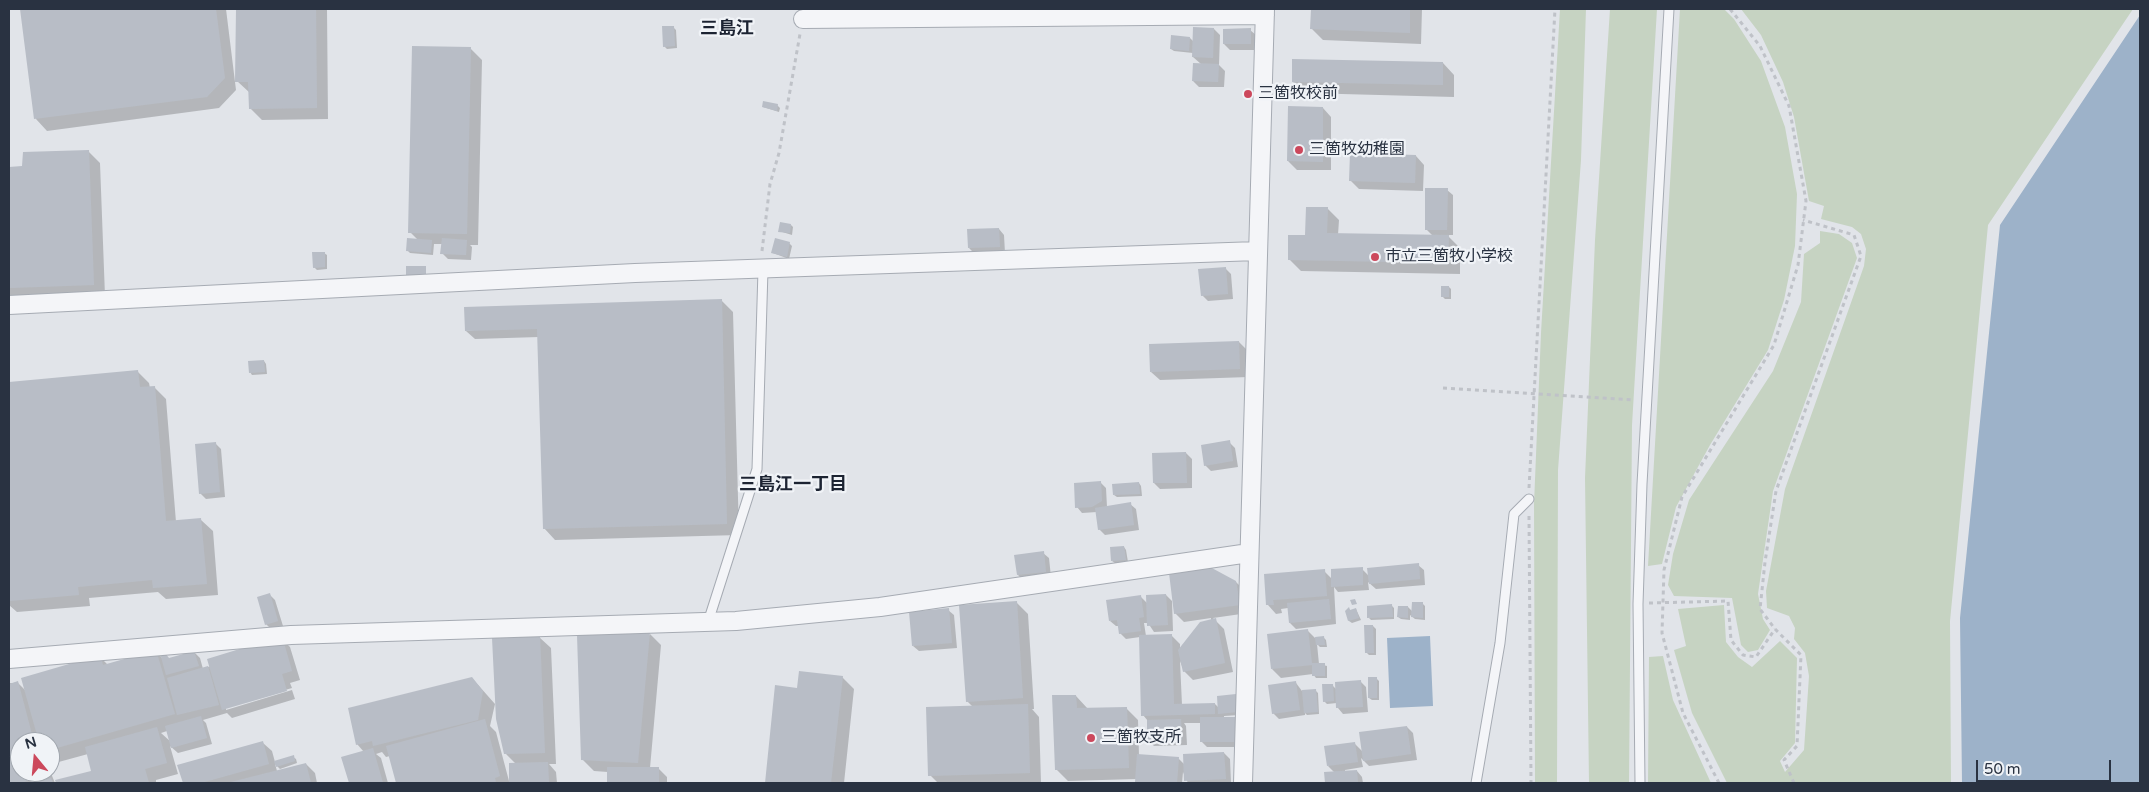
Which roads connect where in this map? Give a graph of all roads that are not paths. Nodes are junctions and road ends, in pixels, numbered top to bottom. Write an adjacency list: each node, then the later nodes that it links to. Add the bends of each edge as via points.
1 (1669, 9): 13 (lane, via 1646,401 1638,604)
2 (1265, 12): 3 (street); 4 (street)
3 (803, 19)
4 (1257, 251): 5 (street); 8 (street)
5 (763, 270): 6 (street, via 625,273); 9 (lane, via 758,469)
6 (9, 305)
7 (1529, 499): 12 (lane, via 1514,514 1500,643)
8 (1249, 553): 9 (street, via 880,608); 11 (street)
9 (708, 622): 10 (street, via 291,636)
10 (9, 659)
11 (1243, 783)
12 (1476, 783)
13 (1640, 783)

